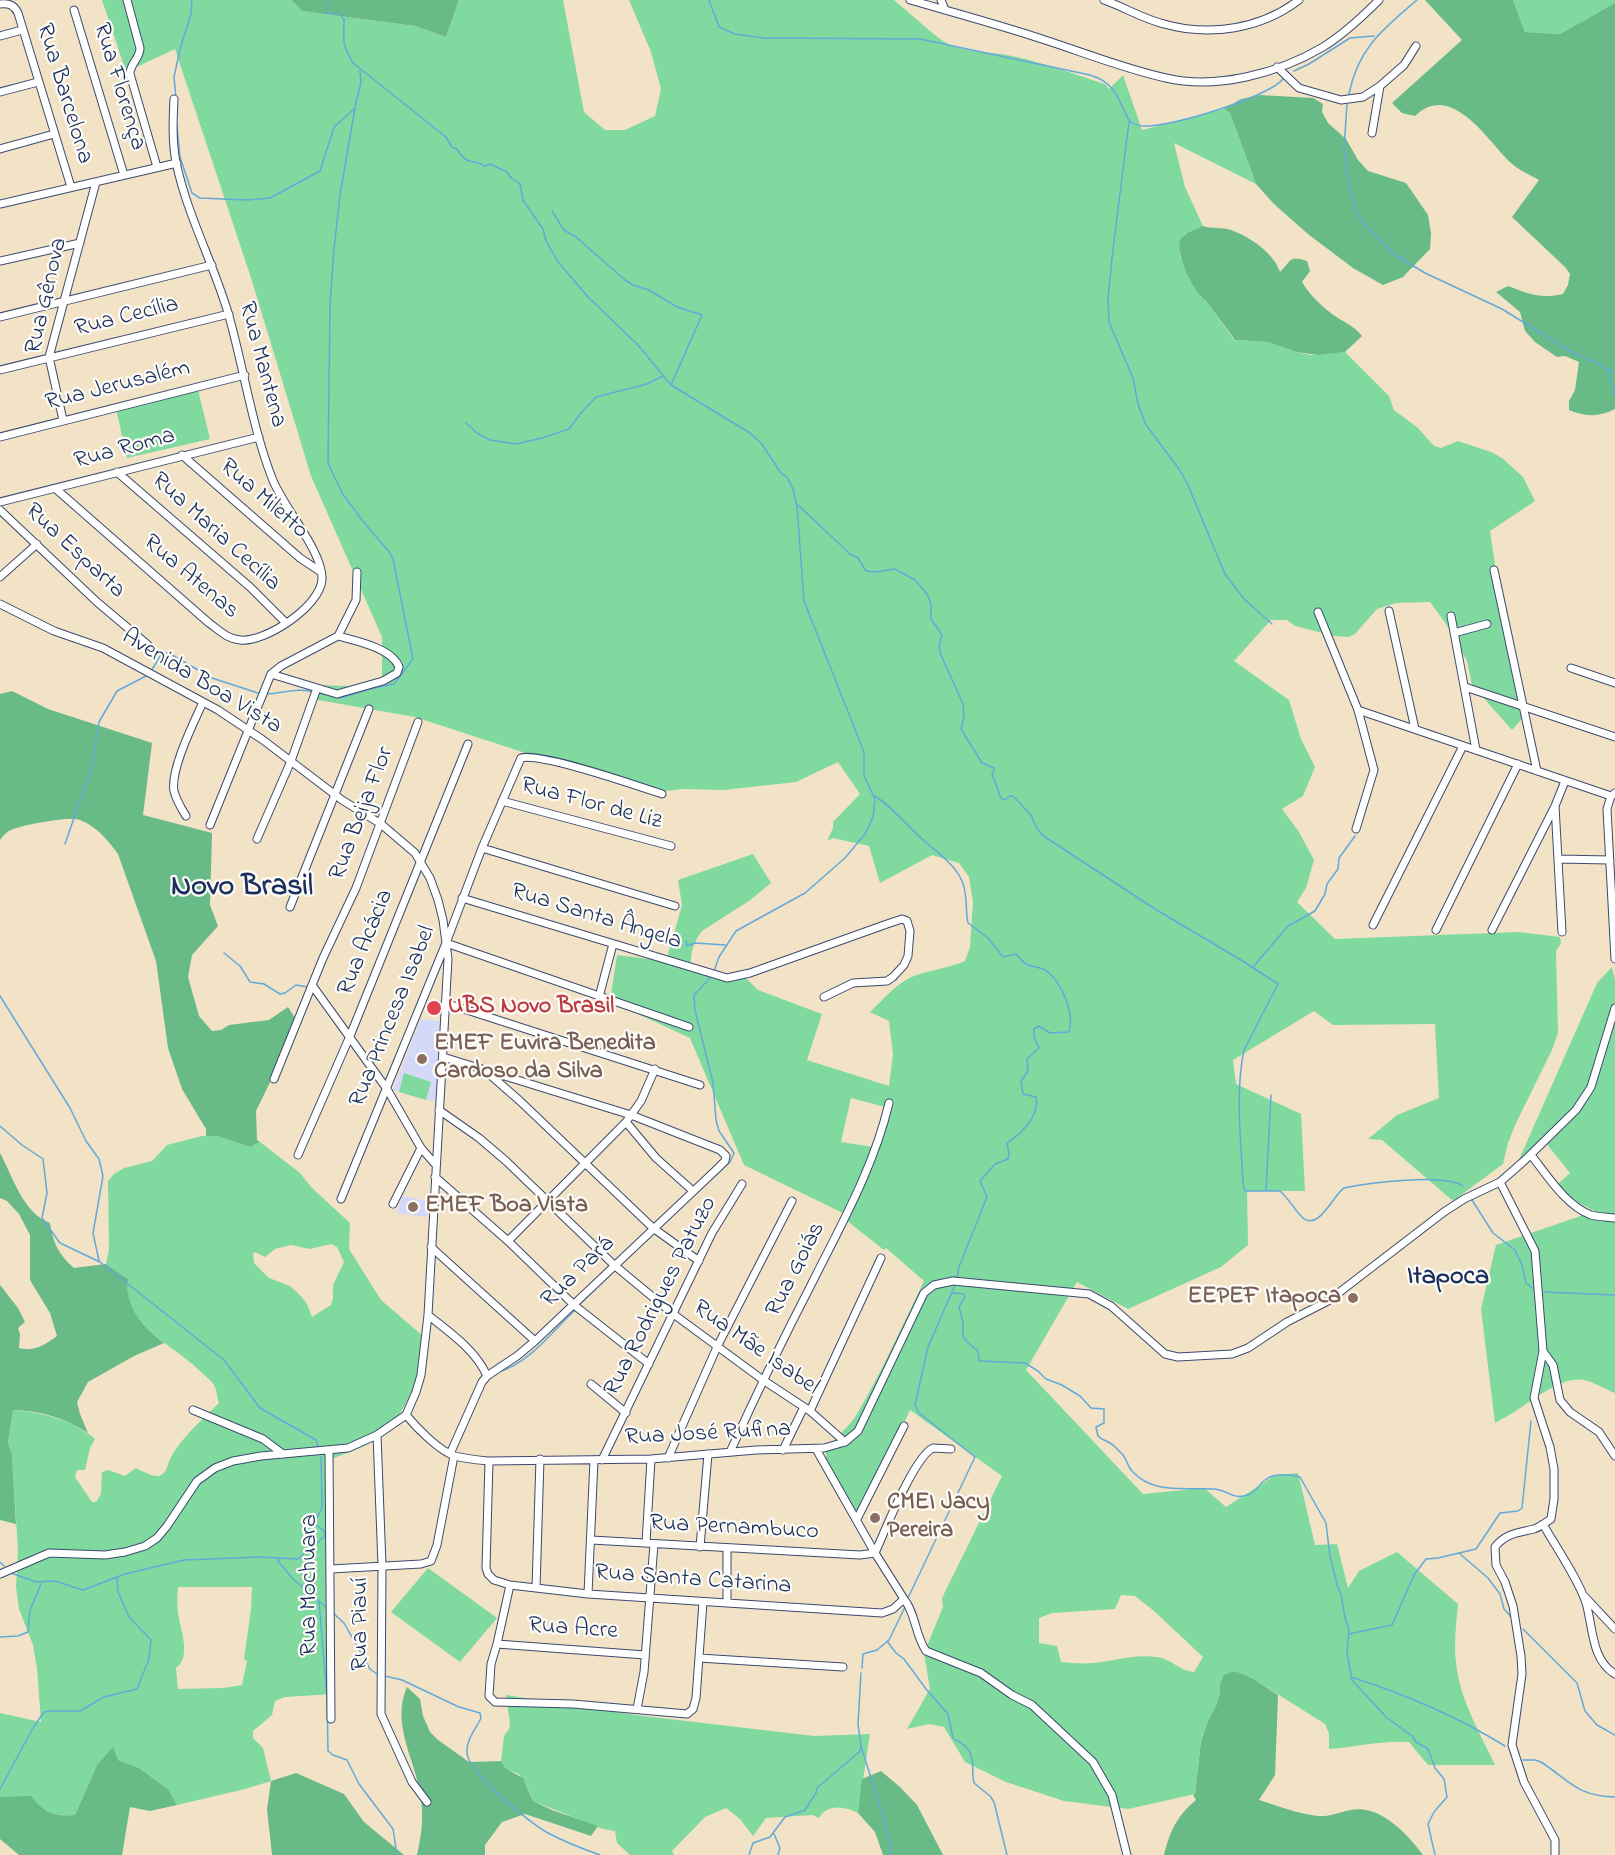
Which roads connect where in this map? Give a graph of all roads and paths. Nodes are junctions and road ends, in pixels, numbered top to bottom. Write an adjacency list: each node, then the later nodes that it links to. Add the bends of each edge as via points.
1 (127, 0): 22 (street, via 140,48 130,74)
2 (910, 0): 9 (street)
3 (941, 0): 9 (street)
4 (1299, 0): 6 (street, via 1272,17 1220,30 1162,24)
5 (1379, 0): 13 (street, via 1322,48)
6 (1107, 1)
7 (0, 4): 10 (street, Rua Barcelona, via 15,7)
8 (74, 10): 23 (street, Rua Florença)
9 (945, 10): 13 (street, via 1168,79 1232,81)
10 (22, 30): 11 (street); 14 (street, Rua Barcelona)
11 (0, 36)
12 (1416, 46): 15 (street, via 1404,65)
13 (1277, 67): 15 (street, via 1299,88 1341,100 1362,97)
14 (38, 82): 16 (street); 19 (street, Rua Barcelona)
15 (1380, 86): 18 (street)
16 (0, 92)
17 (174, 99): 21 (street, Rua Mantena, via 172,125)
18 (1372, 133)
19 (54, 134): 20 (street); 25 (street, Rua Barcelona)
20 (0, 149)
21 (177, 163): 22 (street); 29 (street, Rua Mantena)
22 (157, 167): 23 (street)
23 (124, 175): 24 (street)
24 (96, 182): 25 (street); 27 (street, Rua Gênova)
25 (71, 187): 26 (street)
26 (0, 204)
27 (80, 243): 28 (street); 30 (street, Rua Gênova)
28 (0, 261)
29 (212, 265): 30 (street); 31 (street, Rua Mantena)
30 (64, 301): 32 (street); 33 (street, Rua Gênova)
31 (229, 314): 33 (street, Rua Cecília); 35 (street, Rua Mantena)
32 (0, 317)
33 (49, 357): 34 (street, Rua Cecília); 36 (street, Rua Gênova)
34 (0, 370)
35 (245, 375): 36 (street, Rua Jerusalém); 38 (street, Rua Mantena)
36 (63, 420): 37 (street, Rua Jerusalém)
37 (0, 437)
38 (259, 437): 39 (street, Rua Roma); 46 (street, Rua Mantena, via 275,486)
39 (182, 455): 40 (street, Rua Roma); 46 (street, Rua Miletto)
40 (117, 472): 41 (street, Rua Roma); 53 (street, Rua Maria Cecília)
41 (56, 489): 42 (street, Rua Roma); 53 (street, Rua Atenas, via 227,636 253,639)
42 (0, 502)
43 (0, 510): 44 (street, Rua Esparta)
44 (37, 544): 48 (street); 57 (street, Rua Esparta)
45 (1494, 570): 64 (street)
46 (321, 572): 53 (street, Rua Atenas, via 321,585 314,598)
47 (357, 572): 56 (street, via 355,603)
48 (0, 577)
49 (0, 604): 63 (street, Avenida Boa Vista, via 54,631 103,648)
50 (1389, 611): 68 (street)
51 (1318, 612): 66 (street)
52 (1451, 616): 55 (street)
53 (286, 623)
54 (1487, 624): 55 (street)
55 (1454, 633): 61 (street)
56 (338, 636): 59 (street); 62 (street, via 383,652 396,661 399,670 388,679 342,693)
57 (148, 645)
58 (1571, 668): 60 (street)
59 (271, 674): 62 (street); 69 (street)
60 (1615, 683)
61 (1465, 687): 64 (street); 73 (street)
62 (317, 688): 74 (street)
63 (203, 702): 69 (street, Avenida Boa Vista); 83 (street, via 173,783)
64 (1523, 707): 70 (street); 76 (street)
65 (369, 709): 78 (street)
66 (1358, 710): 68 (street); 86 (street, via 1374,770)
67 (418, 722): 84 (street, Rua Beija Flor)
68 (1415, 729): 72 (street)
69 (248, 730): 74 (street, Avenida Boa Vista); 85 (street)
70 (1615, 737)
71 (468, 744): 92 (street, Rua Acácia)
72 (1463, 746): 73 (street); 96 (street)
73 (1476, 750): 75 (street)
74 (291, 761): 78 (street, Avenida Boa Vista); 87 (street)
75 (1518, 764): 76 (street); 97 (street)
76 (1537, 771): 77 (street)
77 (1565, 780): 80 (street); 82 (street)
78 (334, 794): 84 (street, Avenida Boa Vista); 95 (street)
79 (662, 794): 81 (street, Rua Princesa Isabel, via 528,756 520,758)
80 (1613, 795): 91 (street, via 1607,809)
81 (502, 801): 88 (street, Rua Flor de Liz); 89 (street, Rua Princesa Isabel)
82 (1555, 806): 90 (street); 98 (street)
83 (186, 816)
84 (381, 824): 92 (street, Avenida Boa Vista); 103 (street, Rua Beija Flor)
85 (210, 825)
86 (1356, 830)
87 (257, 839)
88 (671, 846)
89 (482, 848): 93 (street, Rua Princesa Isabel); 94 (street)
90 (1558, 859): 91 (street); 99 (street)
91 (1610, 860): 102 (street)
92 (421, 862): 100 (street, Avenida Boa Vista, via 438,900); 109 (street, Rua Acácia)
93 (462, 898): 100 (street, Rua Princesa Isabel); 101 (street, Rua Santa Ângela)
94 (675, 906)
95 (290, 907)
96 (1373, 925)
97 (1436, 930)
98 (1492, 930)
99 (1562, 932)
100 (446, 943): 104 (street); 106 (street); 115 (street, Rua Princesa Isabel)
101 (614, 944): 104 (street); 105 (street, Rua Santa Ângela, via 731,978 866,930 902,919 907,921 908,956 901,970 886,981 853,983)
102 (1615, 959)
103 (312, 985): 109 (street); 113 (street, Rua Beija Flor)
104 (599, 997): 108 (street)
105 (824, 997)
106 (445, 1003): 110 (street); 111 (street)
107 (1615, 1008): 122 (street, via 1591,1087 1576,1110)
108 (688, 1027)
109 (350, 1036): 115 (street); 121 (street, Rua Acácia)
110 (443, 1057): 112 (street); 117 (street)
111 (655, 1070): 114 (street); 118 (street)
112 (486, 1071): 118 (street); 123 (street)
113 (274, 1079)
114 (700, 1085)
115 (387, 1089): 120 (street); 129 (street, Rua Princesa Isabel)
116 (889, 1103): 148 (street, Rua Goiás, via 882,1132 854,1202)
117 (439, 1110): 124 (street); 131 (street, Rua Mãe Isabel, via 506,1161)
118 (631, 1115): 119 (street); 128 (street, Rua Pará, via 725,1154 724,1162)
119 (626, 1122): 123 (street); 128 (street, via 656,1158)
120 (421, 1148): 124 (street); 132 (street)
121 (298, 1155)
122 (1531, 1155): 126 (street); 133 (street, via 1578,1208 1596,1216)
123 (585, 1163): 131 (street); 134 (street)
124 (436, 1165): 125 (street)
125 (435, 1177): 135 (street); 136 (street)
126 (1500, 1182): 145 (street, via 1535,1251); 156 (street, via 1444,1212 1328,1301 1238,1353 1186,1357 1165,1354 1111,1306 1089,1294 957,1281 934,1285 924,1293 858,1431)
127 (742, 1184): 138 (street, Rua Rodrigues Patuzo, via 719,1219)
128 (693, 1191): 134 (street, Rua Pará)
129 (341, 1199)
130 (792, 1201): 144 (street)
131 (548, 1203): 135 (street); 139 (street, Rua Mãe Isabel)
132 (393, 1204)
133 (1615, 1218)
134 (653, 1228): 138 (street); 139 (street, Rua Pará)
135 (508, 1241): 140 (street)
136 (431, 1247): 142 (street); 143 (street)
137 (881, 1258): 150 (street)
138 (699, 1261): 141 (street, Rua Rodrigues Patuzo)
139 (614, 1265): 140 (street, Rua Pará); 141 (street, Rua Mãe Isabel)
140 (574, 1305): 143 (street, Rua Pará); 146 (street)
141 (672, 1313): 144 (street, Rua Mãe Isabel); 146 (street, Rua Rodrigues Patuzo)
142 (428, 1315): 147 (street, via 462,1343); 153 (street, via 421,1376)
143 (535, 1341): 147 (street, Rua Pará)
144 (717, 1347): 148 (street, Rua Mãe Isabel); 166 (street)
145 (1543, 1351): 165 (street, via 1553,1365 1563,1405 1599,1432); 172 (street, via 1534,1398 1554,1469 1551,1519)
146 (649, 1364): 152 (street, Rua Rodrigues Patuzo)
147 (487, 1376): 164 (street)
148 (763, 1380): 150 (street, Rua Mãe Isabel); 161 (street, Rua Goiás)
149 (591, 1384): 152 (street)
150 (807, 1409): 156 (street, Rua Mãe Isabel); 159 (street)
151 (193, 1410): 162 (street, via 263,1439)
152 (626, 1413): 169 (street, Rua Rodrigues Patuzo)
153 (406, 1415): 155 (street); 164 (street)
154 (904, 1426): 171 (street)
155 (377, 1435): 160 (street); 178 (street, Rua Piauí)
156 (845, 1442): 157 (street, Rua José Rufina)
157 (816, 1449): 159 (street, Rua José Rufina); 171 (street)
158 (951, 1449): 177 (street, via 933,1448 915,1468)
159 (783, 1450): 161 (street, Rua José Rufina)
160 (330, 1451): 162 (street); 179 (street, Rua Mochuara)
161 (730, 1452): 163 (street, Rua José Rufina)
162 (283, 1454): 180 (street, via 233,1461 208,1472 197,1481 161,1534 145,1546 105,1555 49,1553)
163 (708, 1454): 166 (street, Rua José Rufina); 175 (street)
164 (452, 1455): 170 (street, Rua José Rufina); 178 (street, via 431,1561)
165 (1615, 1456)
166 (668, 1458): 168 (street, Rua José Rufina)
167 (540, 1459): 169 (street, Rua José Rufina); 170 (street, Rua José Rufina); 182 (street)
168 (651, 1459): 169 (street, Rua José Rufina); 174 (street)
169 (598, 1460): 173 (street)
170 (489, 1461): 181 (street, Rua Santa Catarina, via 486,1568 494,1580)
171 (857, 1519): 177 (street)
172 (1543, 1524): 184 (street); 199 (street, via 1509,1534 1495,1547 1496,1565 1513,1606 1521,1656 1512,1746 1524,1782 1555,1840)
173 (591, 1540): 174 (street, Rua Pernambuco); 183 (street)
174 (650, 1544): 175 (street, Rua Pernambuco); 185 (street)
175 (700, 1547): 176 (street, Rua Pernambuco)
176 (727, 1549): 177 (street, Rua Pernambuco); 188 (street)
177 (875, 1553): 186 (street)
178 (382, 1565): 179 (street); 197 (street, Rua Piauí, via 381,1714 412,1782)
179 (331, 1569): 196 (street, Rua Mochuara)
180 (0, 1574)
181 (510, 1585): 182 (street, Rua Santa Catarina); 190 (street)
182 (536, 1588): 183 (street, Rua Santa Catarina)
183 (588, 1594): 185 (street, Rua Santa Catarina)
184 (1583, 1595): 189 (street); 194 (street, via 1596,1647 1605,1667)
185 (649, 1598): 187 (street, Rua Santa Catarina); 191 (street)
186 (904, 1599): 188 (street, Rua Santa Catarina, via 882,1613); 198 (street, via 926,1651 981,1673 1032,1705 1096,1766 1115,1802)
187 (703, 1602): 188 (street, Rua Santa Catarina); 192 (street)
188 (727, 1603)
189 (1615, 1629)
190 (497, 1644): 191 (street, Rua Acre); 195 (street, via 489,1680 489,1696 495,1702)
191 (645, 1654): 195 (street)
192 (699, 1658): 193 (street); 195 (street, via 693,1709 684,1715)
193 (843, 1667)
194 (1615, 1674)
195 (637, 1709)
196 (331, 1719)
197 (426, 1802)
198 (1127, 1855)
199 (1555, 1855)

